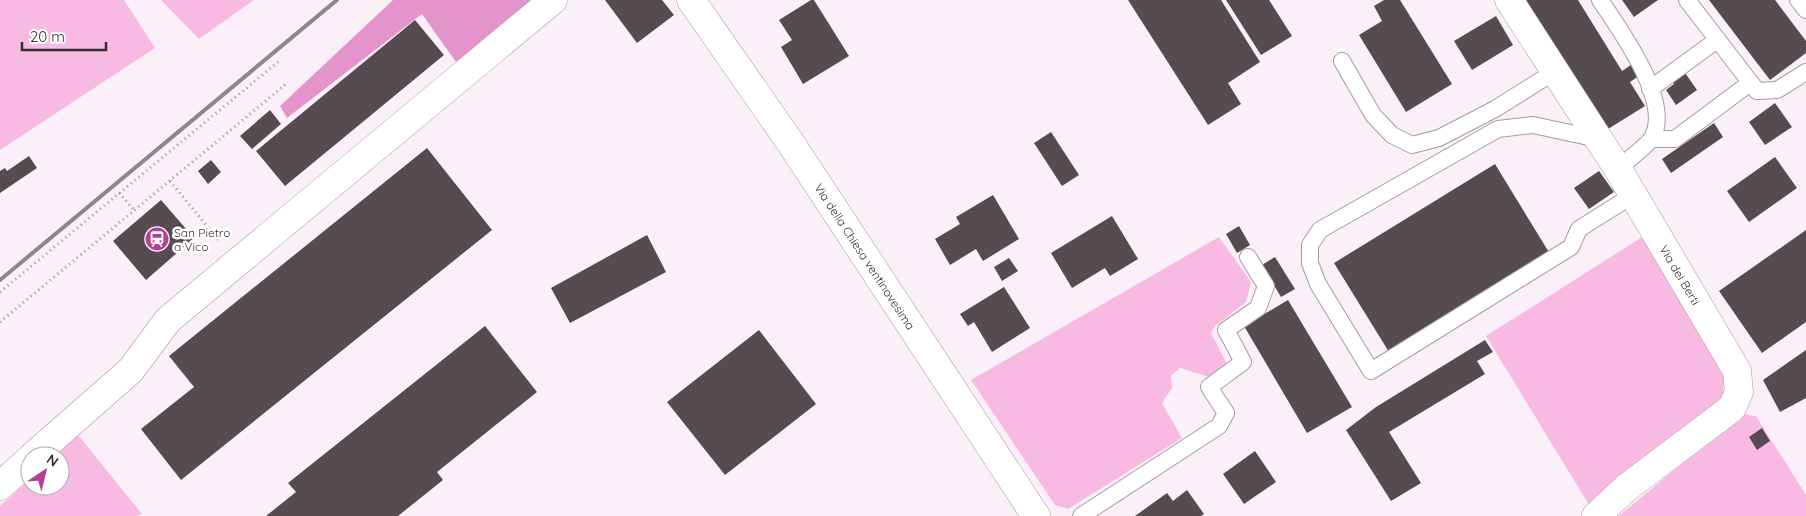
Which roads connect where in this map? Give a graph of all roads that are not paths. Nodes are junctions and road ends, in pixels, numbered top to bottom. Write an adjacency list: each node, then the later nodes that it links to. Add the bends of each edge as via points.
1 (553, 0): 19 (street, via 168,320 131,370)
2 (691, 0): 22 (street, Via della Chiesa ventinovesima, via 790,142)
3 (1509, 0): 10 (street, Via dei Berti)
4 (1600, 0): 13 (lane, via 1638,58)
5 (1687, 0): 8 (lane)
6 (1798, 0): 7 (lane)
7 (1806, 10)
8 (1717, 40): 12 (lane); 13 (lane)
9 (1342, 61): 10 (lane, via 1372,115 1392,135 1412,145 1439,138)
10 (1554, 72): 14 (street, Via dei Berti)
11 (1806, 72): 12 (lane, via 1777,90 1757,90)
12 (1750, 83): 15 (lane, via 1675,139)
13 (1650, 89): 15 (lane, via 1657,106 1657,124)
14 (1598, 139): 16 (street, Via dei Berti); 17 (lane, via 1532,125 1498,129 1320,230 1310,245 1310,263 1318,284 1371,371 1571,247 1579,229)
15 (1652, 139): 16 (lane)
16 (1618, 169): 17 (street, Via dei Berti)
17 (1633, 195): 24 (street, Via dei Berti, via 1737,372 1738,392 1732,408 1626,488)
18 (1248, 257): 23 (lane, via 1266,286 1258,308 1226,330 1243,362 1209,388 1226,413 1219,426)
19 (45, 446)
20 (20, 468): 21 (street)
21 (0, 486)
22 (1036, 516)
23 (1081, 516)
24 (1596, 516)

